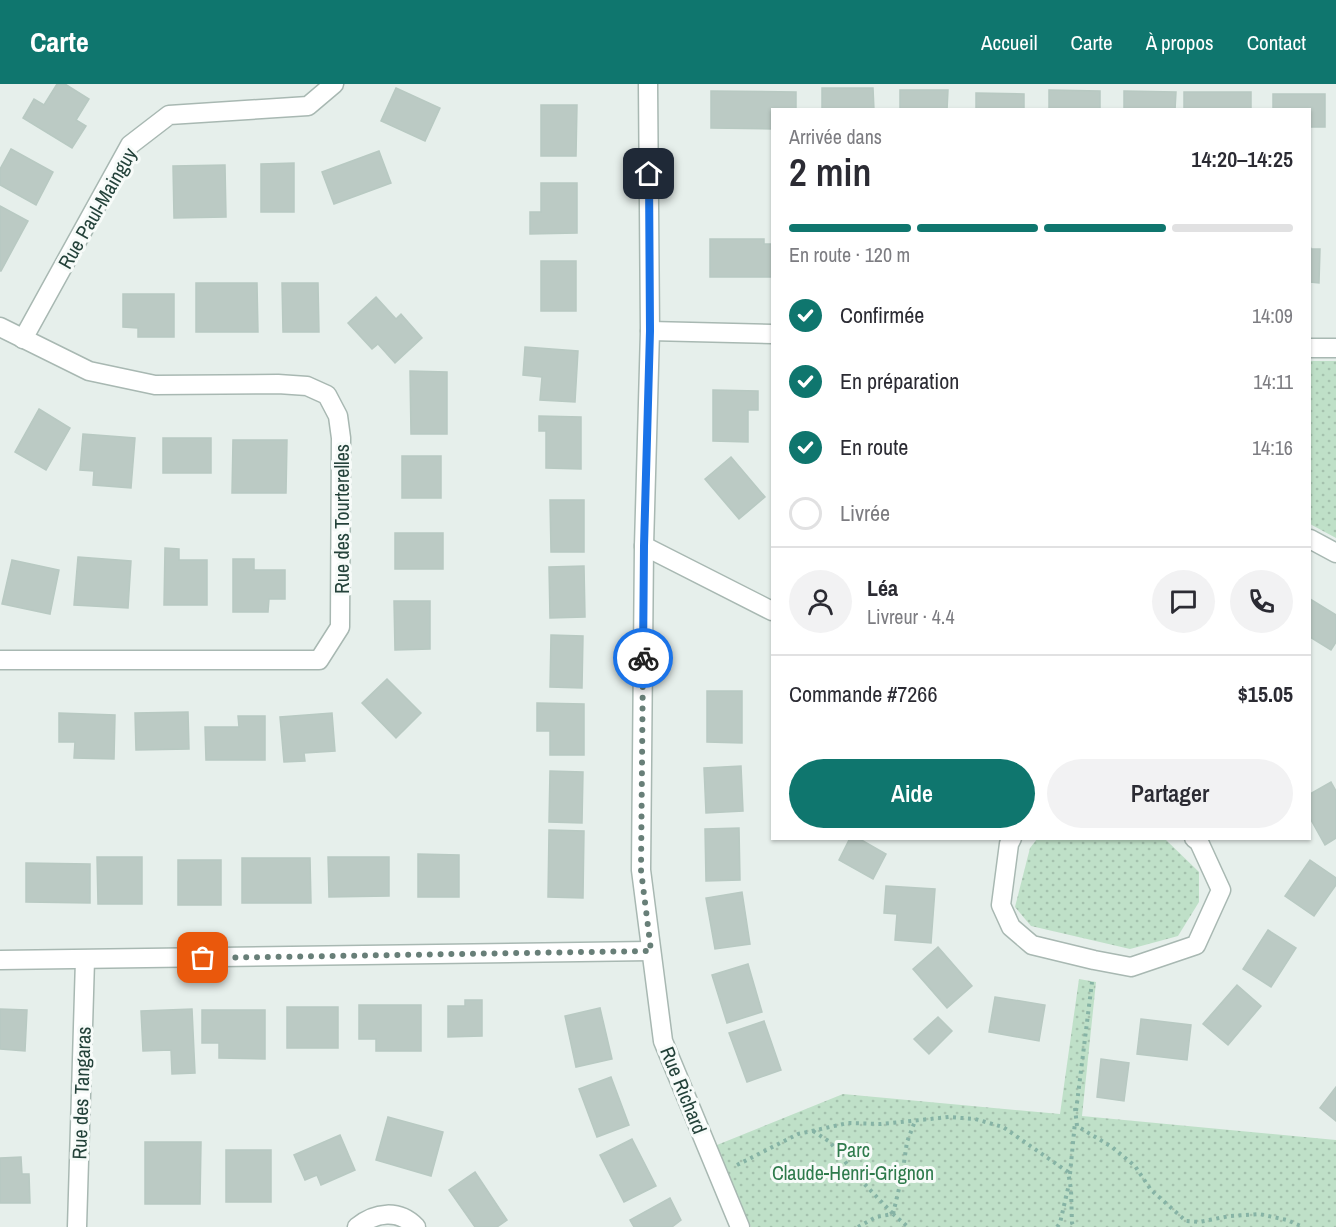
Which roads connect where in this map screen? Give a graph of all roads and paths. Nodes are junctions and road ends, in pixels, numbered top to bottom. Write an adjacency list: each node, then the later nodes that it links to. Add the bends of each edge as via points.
1 (334, 84): 6 (street, Rue Paul-Mainguy, via 308,106 169,115 130,145)
2 (648, 84): 4 (street, Rue Richard)
3 (0, 327): 6 (street, Rue des Tourterelles)
4 (650, 331): 5 (street); 10 (street, Rue Richard)
5 (771, 334)
6 (24, 339): 13 (street, Rue des Tourterelles, via 89,371 155,385 278,384 307,386 327,395 338,416 341,438 340,627 319,660)
7 (1311, 348): 8 (street)
8 (1336, 348)
9 (1311, 540): 11 (street)
10 (644, 546): 12 (street); 16 (street, Rue Richard, via 641,870)
11 (1336, 553)
12 (771, 610)
13 (0, 660)
14 (1011, 840): 19 (street, via 1001,905 1011,927 1032,945)
15 (1196, 840): 19 (street, via 1221,890 1196,945 1131,967)
16 (651, 951): 18 (street); 24 (street, Rue Richard, via 663,1041)
17 (0, 960): 18 (street)
18 (86, 960): 27 (street, Rue des Tangaras)
19 (1094, 960): 21 (path)
20 (1075, 1108): 21 (path)
21 (1076, 1115): 25 (path); 35 (path, via 1077,1126 1135,1166 1151,1190 1186,1221 1259,1214)
22 (915, 1120): 23 (path, via 848,1123); 25 (path, via 975,1119 1003,1127 1068,1172); 26 (path)
23 (813, 1130): 24 (path); 26 (path, via 830,1143)
24 (718, 1175): 30 (street, Rue Richard)
25 (1070, 1180): 33 (path); 34 (path)
26 (893, 1214): 31 (path, via 876,1217); 32 (path)
27 (77, 1227)
28 (357, 1227): 29 (street, via 382,1214 397,1215)
29 (416, 1227)
30 (740, 1227)
31 (858, 1227)
32 (908, 1227)
33 (1057, 1227)
34 (1074, 1227)
35 (1303, 1227)

